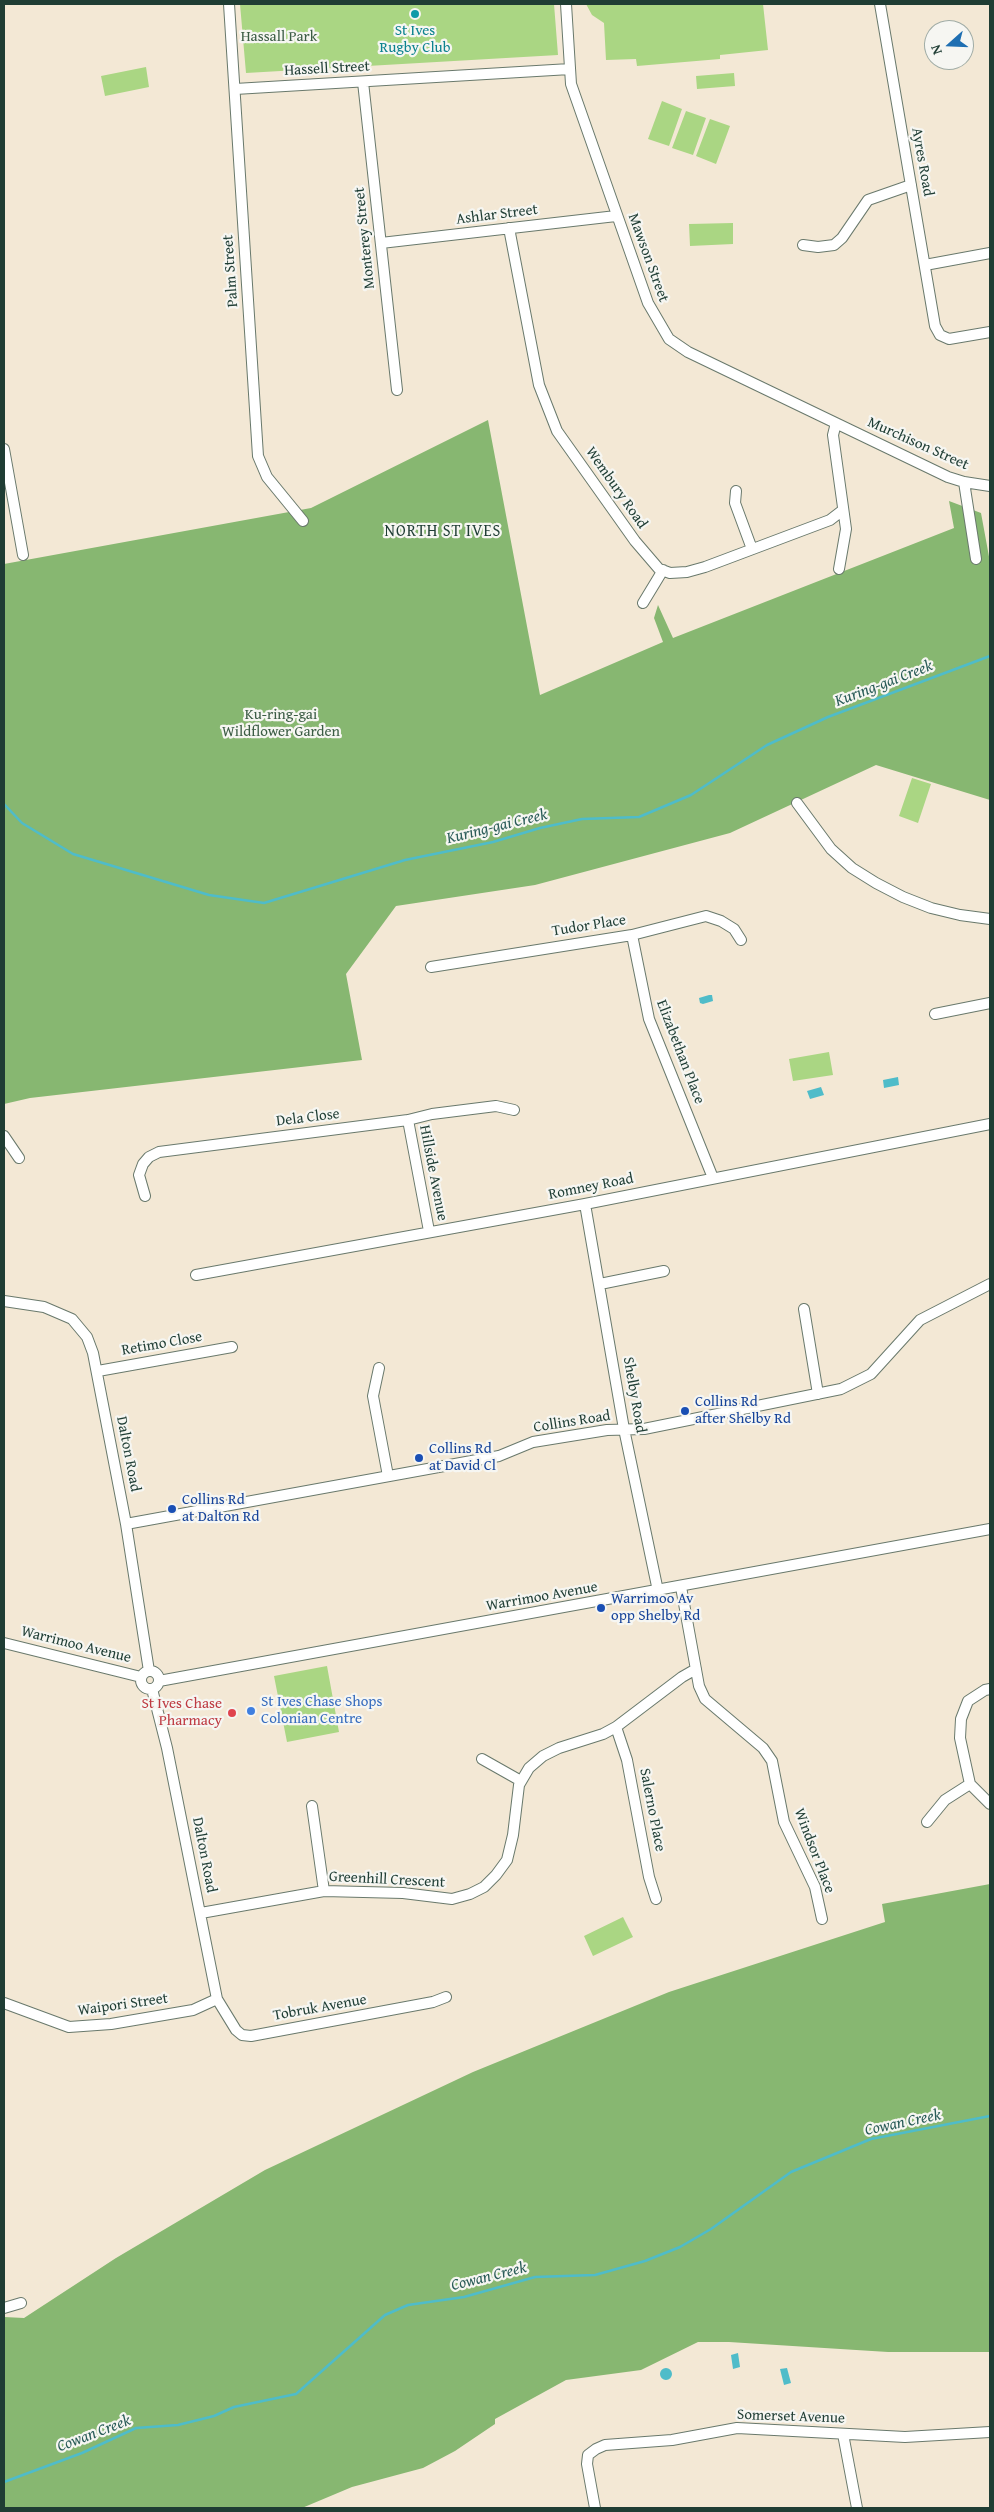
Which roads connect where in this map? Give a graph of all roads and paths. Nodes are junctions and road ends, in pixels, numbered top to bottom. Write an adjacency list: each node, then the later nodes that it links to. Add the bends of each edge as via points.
1 (229, 4): 6 (street, Palm Street)
2 (566, 4): 4 (street, Mawson Street)
3 (880, 4): 7 (street, Ayres Road)
4 (570, 69): 5 (street, Hassell Street); 8 (street, Mawson Street, via 570,84)
5 (363, 82): 6 (street, Hassell Street); 10 (street, Monterey Street)
6 (235, 89): 22 (street, Palm Street, via 258,456 267,477)
7 (911, 185): 11 (street, via 868,200 842,238 834,244 818,248); 13 (street, Ayres Road)
8 (616, 216): 9 (street, Ashlar Street); 16 (street, Mawson Street, via 648,303 669,339 688,352)
9 (509, 228): 10 (street, Ashlar Street); 27 (street, Wembury Road, via 539,385 557,432 649,560)
10 (381, 243): 15 (street, Monterey Street)
11 (803, 245)
12 (990, 253): 13 (street)
13 (925, 264): 14 (street, Ayres Road, via 935,326 940,335 948,339)
14 (990, 332)
15 (397, 390)
16 (836, 423): 18 (street, Murchison Street); 21 (street, via 834,435)
17 (4, 449): 24 (street)
18 (964, 482): 19 (street, Murchison Street); 25 (street)
19 (990, 486)
20 (736, 491): 23 (street, via 735,503)
21 (843, 510): 23 (street, via 830,520); 26 (street, via 846,529)
22 (303, 521)
23 (752, 549): 27 (street, via 687,572)
24 (23, 555)
25 (976, 559)
26 (839, 569)
27 (663, 570): 28 (street)
28 (643, 603)
29 (797, 803): 30 (street, via 831,848 852,868 876,883 931,908)
30 (990, 919)
31 (632, 935): 32 (street, Tudor Place, via 706,916 734,929); 33 (street, Tudor Place); 41 (street, Elizabethan Place, via 649,1019)
32 (742, 940)
33 (431, 967)
34 (990, 1003): 35 (street)
35 (935, 1014)
36 (514, 1110): 37 (street, Dela Close, via 496,1106)
37 (408, 1120): 42 (street, Dela Close, via 159,1152 143,1164 140,1175); 44 (street, Hillside Avenue)
38 (990, 1124): 41 (street, Romney Road)
39 (4, 1136): 40 (street)
40 (19, 1158)
41 (713, 1178): 43 (street, Romney Road)
42 (145, 1196)
43 (584, 1204): 44 (street, Romney Road); 47 (street, Shelby Road)
44 (429, 1231): 46 (street, Romney Road)
45 (664, 1271): 47 (street)
46 (196, 1275)
47 (600, 1284): 55 (street, Shelby Road)
48 (990, 1284): 54 (street, Collins Road, via 920,1320 871,1374 841,1389)
49 (4, 1302): 53 (street, Dalton Road, via 44,1307 72,1319 87,1337)
50 (804, 1309): 54 (street)
51 (232, 1347): 53 (street, Retimo Close)
52 (379, 1368): 56 (street, via 373,1396)
53 (98, 1371): 57 (street, Dalton Road)
54 (818, 1394): 55 (street, Collins Road, via 644,1429)
55 (624, 1429): 56 (street, Collins Road, via 533,1442 499,1456); 60 (street, Shelby Road)
56 (388, 1476): 57 (street, Collins Road)
57 (126, 1524): 63 (street, Dalton Road)
58 (990, 1529): 59 (street, Warrimoo Avenue)
59 (681, 1587): 60 (street, Warrimoo Avenue); 62 (street, Windsor Place)
60 (658, 1590): 64 (street, Warrimoo Avenue)
61 (4, 1643): 63 (street, Warrimoo Avenue)
62 (696, 1669): 66 (street, Greenhill Crescent); 76 (street, Windsor Place, via 705,1699 763,1748 772,1761 784,1822 815,1887)
63 (145, 1674): 64 (street, via 156,1673); 64 (street, via 143,1686)
64 (156, 1685): 75 (street, Dalton Road)
65 (990, 1689): 69 (street, via 968,1701 961,1719 960,1738)
66 (616, 1727): 68 (street, Greenhill Crescent, via 543,1756 529,1768); 74 (street, Salerno Place, via 627,1760)
67 (482, 1759): 68 (street)
68 (521, 1781): 73 (street, Greenhill Crescent, via 507,1860 484,1887 452,1899 403,1893)
69 (970, 1784): 70 (street); 72 (street, via 945,1800)
70 (990, 1804)
71 (312, 1806): 73 (street)
72 (927, 1822)
73 (324, 1891): 75 (street, Greenhill Crescent)
74 (656, 1899)
75 (201, 1913): 78 (street, Dalton Road)
76 (822, 1919)
77 (446, 1996): 78 (street, Tobruk Avenue, via 433,2002 251,2036 242,2036 236,2030)
78 (217, 2000): 79 (street, Waipori Street, via 193,2010 111,2024 69,2027)
79 (4, 2003)
80 (21, 2304): 81 (street)
81 (4, 2308)
82 (990, 2432): 83 (street, Somerset Avenue, via 905,2437)
83 (843, 2434): 84 (street, Somerset Avenue, via 737,2428 672,2440 605,2445 588,2455); 85 (street)
84 (595, 2508)
85 (857, 2508)

